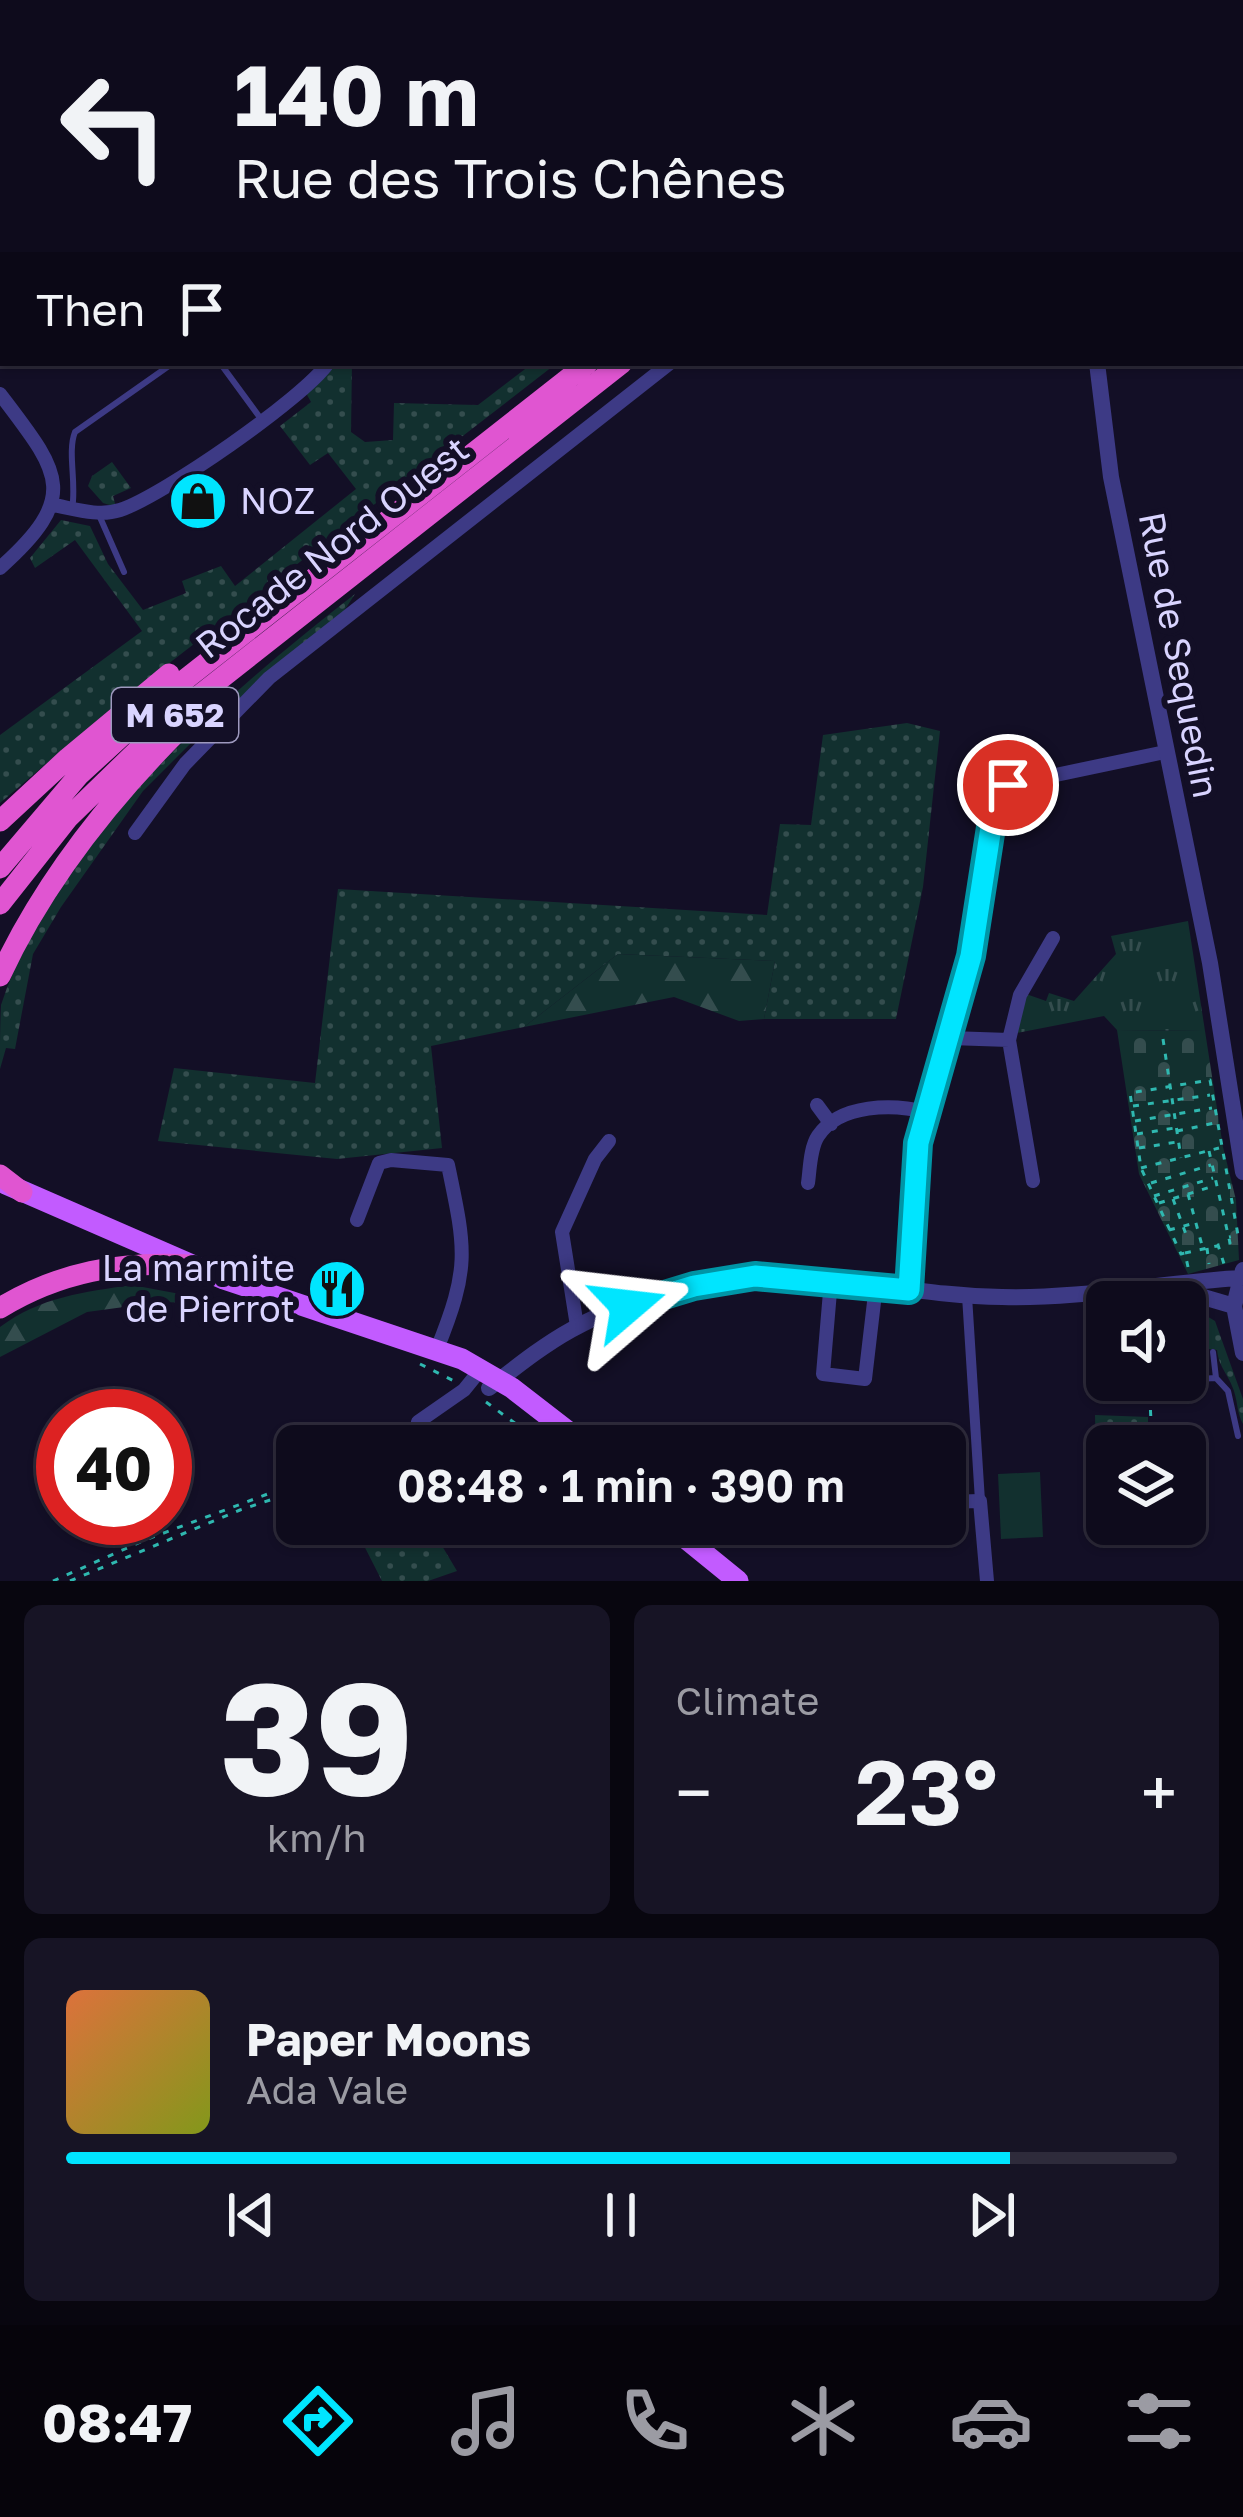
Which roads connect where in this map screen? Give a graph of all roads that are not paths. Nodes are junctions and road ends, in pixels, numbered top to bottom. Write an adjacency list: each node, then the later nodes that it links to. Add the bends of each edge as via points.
1 (169, 366): 11 (lane, via 75,432)
2 (222, 366): 9 (lane)
3 (325, 366): 9 (street)
4 (584, 366): 16 (highway, Rocade Nord Ouest / M 652)
5 (618, 366): 13 (highway, Rocade Nord Ouest / M 652)
6 (666, 366): 19 (street, via 269,678 185,764)
7 (1096, 366): 17 (street, Rue de Sequedin)
8 (0, 394): 10 (street, via 42,449)
9 (261, 419): 12 (street, via 170,486)
10 (54, 505): 11 (street); 14 (street, via 38,533)
11 (72, 508): 12 (street)
12 (98, 513): 15 (lane)
13 (376, 553): 21 (highway, Rocade Nord Ouest / M 652, via 114,771); 23 (highway, via 122,790 48,888)
14 (0, 568)
15 (124, 572)
16 (266, 612): 18 (highway, via 145,692); 20 (highway, Rocade Nord Ouest / M 652, via 127,729)
17 (1165, 752): 24 (street, via 999,791); 30 (street, Rue de Sequedin, via 1210,963 1230,1146)
18 (0, 821)
19 (136, 833)
20 (0, 868)
21 (0, 904)
22 (1053, 938): 25 (street, via 1020,995)
23 (0, 976)
24 (950, 1038): 25 (street); 27 (street)
25 (1009, 1040): 32 (street)
26 (817, 1105): 28 (street)
27 (926, 1112): 28 (street, via 881,1107); 41 (street)
28 (831, 1124): 33 (street, via 814,1144)
29 (609, 1141): 48 (street, via 562,1232)
30 (1243, 1172)
31 (0, 1179): 34 (highway)
32 (1034, 1180)
33 (808, 1183)
34 (22, 1192): 36 (main road)
35 (357, 1220): 49 (street, via 379,1163 448,1166 464,1264)
36 (189, 1265): 45 (highway, via 101,1268); 47 (main road)
37 (1241, 1274): 39 (street); 46 (street)
38 (831, 1280): 40 (street); 40 (street, via 824,1374 866,1379); 48 (street, via 726,1280)
39 (1202, 1281)
40 (876, 1285): 41 (street)
41 (909, 1290): 43 (street)
42 (1086, 1294): 43 (street)
43 (967, 1296): 60 (street)
44 (1206, 1299): 46 (street)
45 (0, 1308)
46 (1234, 1310): 51 (street)
47 (315, 1311): 49 (main road); 54 (main road)
48 (577, 1326): 54 (street)
49 (437, 1349): 54 (main road)
50 (1213, 1352): 52 (lane)
51 (1243, 1353)
52 (1216, 1378): 53 (lane); 58 (lane, via 1228,1390)
53 (1206, 1379)
54 (485, 1383): 55 (street); 56 (main road); 57 (main road)
55 (418, 1422)
56 (541, 1425)
57 (553, 1425)
58 (1238, 1436)
59 (966, 1501): 60 (street)
60 (980, 1501): 65 (street)
61 (694, 1545): 63 (main road)
62 (711, 1545): 64 (main road)
63 (738, 1581)
64 (755, 1581)
65 (987, 1581)

